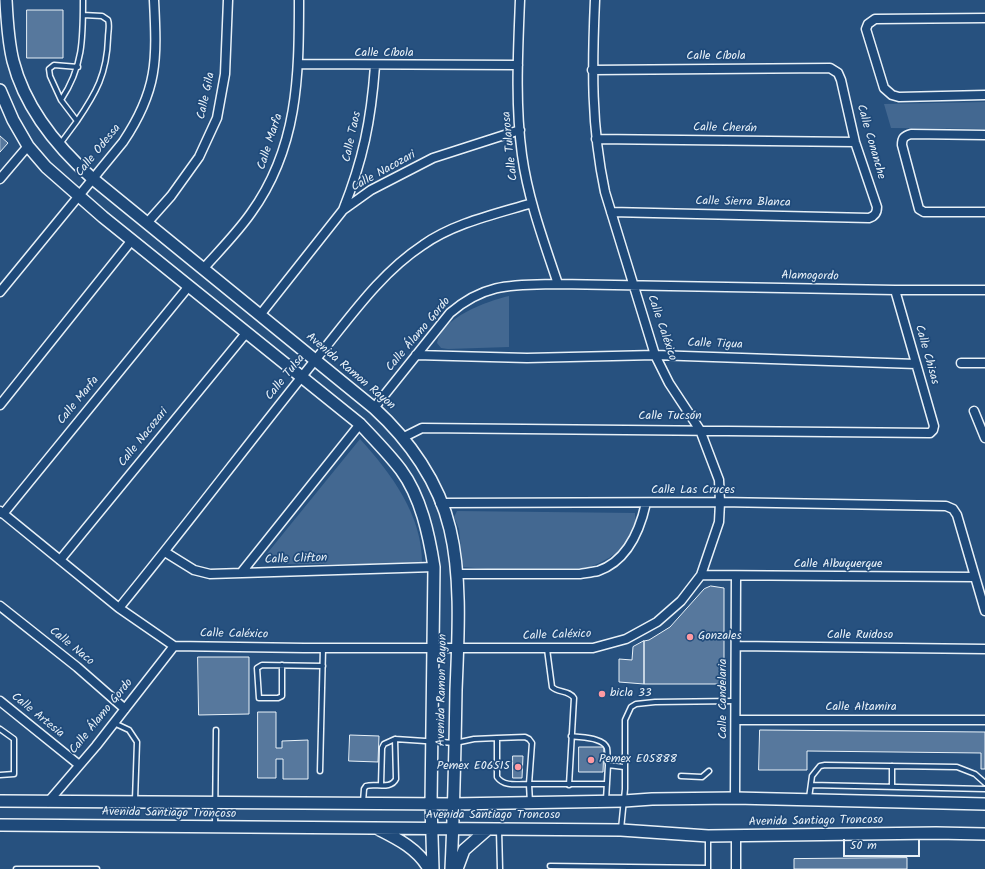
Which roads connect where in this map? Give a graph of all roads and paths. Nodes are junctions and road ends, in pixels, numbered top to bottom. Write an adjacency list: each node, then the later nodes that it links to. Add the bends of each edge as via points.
1 (6, 0): 24 (main road, Avenida Ramon Rayon, via 13,61 40,121)
2 (83, 0): 8 (lane)
3 (154, 0): 27 (street, Calle Odessa, via 154,75 149,95 138,120)
4 (228, 0): 34 (street, Calle Gila, via 225,74 217,118 199,157)
5 (299, 0): 10 (street, Calle Marfa)
6 (520, 0): 11 (street, Calle Tularosa)
7 (595, 0): 14 (street, Calle Caléxico)
8 (83, 15): 13 (lane); 19 (lane, via 102,16 108,20 108,53 103,77)
9 (985, 18): 17 (street, via 875,20 868,24 866,34 882,81 887,92 892,95)
10 (299, 64): 12 (street, Calle Cíbola); 36 (street, Calle Marfa, via 292,123 275,174 251,213)
11 (518, 65): 12 (street, Calle Cíbola); 20 (street, Calle Tularosa)
12 (375, 66): 30 (street, Calle Taos, via 372,109 365,143 357,175)
13 (78, 67): 18 (lane, via 72,84); 18 (lane, via 54,65 49,69)
14 (592, 70): 15 (street, Calle Cíbola, via 830,68); 22 (street, Calle Caléxico)
15 (838, 73): 23 (street, Calle Conanche)
16 (0, 90): 25 (main road, Avenida Ramon Rayon)
17 (985, 95)
18 (61, 100): 19 (lane)
19 (77, 121): 24 (lane)
20 (520, 130): 29 (street, Calle Tularosa, via 525,175); 30 (street, Calle Nacozari, via 433,158 371,190)
21 (985, 135): 32 (street, via 911,134 902,139 917,207 924,212)
22 (596, 139): 23 (street, Calle Cherán); 31 (street, Calle Caléxico)
23 (855, 142): 33 (street, Calle Conanche, via 877,207)
24 (58, 145): 27 (main road, Avenida Ramon Rayon)
25 (28, 146): 26 (street); 28 (main road, Avenida Ramon Rayon, via 46,167)
26 (0, 179)
27 (93, 179): 28 (street, Calle Odessa); 34 (main road, Avenida Ramon Rayon)
28 (78, 196): 35 (main road, Avenida Ramon Rayon); 42 (street, Calle Odessa)
29 (532, 203): 37 (street, Calle Tularosa); 47 (street, Calle Tulsa, via 454,229 423,244 392,269)
30 (343, 210): 43 (street, Calle Nacozari)
31 (611, 212): 33 (street, Calle Sierra Blanca); 38 (street, Calle Caléxico)
32 (985, 212)
33 (874, 216)
34 (148, 223): 36 (main road, Avenida Ramon Rayon)
35 (132, 240): 39 (main road, Avenida Ramon Rayon); 52 (street)
36 (203, 269): 43 (main road, Avenida Ramon Rayon)
37 (558, 284): 38 (street, Calle Álamo Gordo); 45 (street, Calle Álamo Gordo, via 503,286 483,292 463,302 450,313)
38 (634, 285): 40 (street, Alamogordo); 46 (street, Calle Caléxico)
39 (189, 286): 44 (main road, Avenida Ramon Rayon); 63 (street, Calle Marfa)
40 (895, 290): 41 (street, Alamogordo); 49 (street, Calle Chisas)
41 (985, 290)
42 (0, 292)
43 (260, 315): 47 (main road, Avenida Ramon Rayon)
44 (247, 332): 51 (main road, Avenida Ramon Rayon); 65 (street, Calle Nacozari)
45 (416, 354): 46 (street, Calle Tigua, via 527,358); 53 (street, Calle Álamo Gordo)
46 (655, 354): 49 (street, Calle Tigua); 57 (street, Calle Caléxico, via 679,400)
47 (316, 360): 51 (street, Calle Tulsa); 53 (main road, Avenida Ramon Rayon)
48 (961, 363): 50 (street)
49 (916, 364): 56 (street, Calle Chisas)
50 (985, 364)
51 (302, 376): 55 (main road, Avenida Ramon Rayon); 64 (street, Calle Tulsa)
52 (0, 405)
53 (374, 408): 58 (main road, Avenida Ramon Rayon)
54 (974, 411): 59 (street)
55 (360, 424): 66 (main road, Avenida Ramon Rayon, via 394,462 411,488 430,538); 67 (street)
56 (934, 426): 57 (street, Calle Tucsón, via 933,430 926,434)
57 (700, 430): 58 (street, Calle Tucsón, via 422,428); 60 (street, Calle Caléxico, via 719,480)
58 (404, 437): 61 (main road, Avenida Ramon Rayon, via 430,477)
59 (985, 438)
60 (720, 502): 62 (street, Calle Las Cruces); 69 (street, Calle Caléxico, via 719,522); 71 (street, Calle Las Cruces, via 946,506 953,509 957,516)
61 (440, 503): 62 (street, Calle Las Cruces); 68 (main road, Avenida Ramon Rayon, via 450,529)
62 (646, 503): 68 (street, via 642,523 634,539 618,559 599,570 580,574)
63 (1, 512): 65 (street)
64 (165, 552): 67 (street, Calle Clifton, via 194,570 205,573); 73 (street, Calle Tulsa)
65 (60, 560): 73 (street)
66 (434, 567): 67 (street, Calle Clifton); 78 (main road, Avenida Ramon Rayon)
67 (241, 574)
68 (456, 574): 79 (main road, Avenida Ramon Rayon)
69 (701, 575): 70 (street, Calle Albuquerque); 80 (street, Calle Caléxico, via 681,601 657,622 626,638 593,648)
70 (736, 576): 71 (street, Calle Albuquerque); 76 (street, Calle Candelaria)
71 (975, 577): 74 (street)
72 (0, 606): 86 (street, Calle Naco)
73 (119, 608): 75 (street)
74 (985, 611)
75 (174, 646): 77 (street, Calle Caléxico); 86 (street, Calle Álamo Gordo)
76 (736, 646): 81 (street, Calle Ruidoso); 85 (street, Calle Candelaria)
77 (324, 648): 78 (street, Calle Caléxico); 83 (lane)
78 (434, 648): 79 (street, Calle Caléxico); 95 (main road, Avenida Ramon Rayon)
79 (457, 648): 80 (street, Calle Caléxico); 96 (main road, Avenida Ramon Rayon)
80 (547, 649): 92 (lane, via 550,684 554,689 570,693 574,698)
81 (985, 649)
82 (282, 665): 82 (lane, via 282,696 259,698 258,668 262,665); 83 (lane)
83 (323, 666): 101 (lane)
84 (0, 701): 97 (street, Calle Artesia)
85 (736, 701): 87 (street, Calle Candelaria); 100 (lane, via 636,704 631,707 625,720)
86 (125, 709): 89 (street, Calle Álamo Gordo)
87 (737, 720): 88 (street, Calle Altamira); 113 (street, Calle Candelaria)
88 (985, 720)
89 (114, 723): 97 (street, Calle Álamo Gordo); 119 (lane, via 129,730 137,742)
90 (0, 729): 103 (lane, via 14,739 14,774)
91 (216, 730): 121 (lane)
92 (572, 736): 98 (lane, via 604,744 607,749); 109 (lane)
93 (498, 738): 96 (lane); 106 (lane, via 498,780 504,784); 106 (lane, via 529,738 532,744)
94 (395, 739): 95 (lane); 108 (lane, via 384,744 382,748); 108 (lane, via 396,779 392,784)
95 (432, 740): 96 (lane); 123 (main road, Avenida Ramon Rayon)
96 (455, 743): 124 (main road, Avenida Ramon Rayon)
97 (78, 764): 118 (street, Calle Álamo Gordo)
98 (608, 765): 100 (lane); 107 (lane)
99 (892, 766): 105 (lane, via 957,767 975,774); 110 (lane, via 820,766 812,776); 111 (lane)
100 (624, 767): 117 (lane)
101 (320, 771)
102 (709, 771): 104 (lane, via 702,777)
103 (0, 775)
104 (681, 776)
105 (985, 783)
106 (529, 784): 109 (lane); 120 (lane)
107 (607, 784): 109 (lane); 116 (lane)
108 (381, 785): 122 (lane, via 366,786)
109 (569, 785)
110 (811, 786): 111 (lane); 114 (lane)
111 (892, 786): 112 (lane)
112 (985, 789)
113 (735, 798): 114 (main road, Avenida Santiago Troncoso); 117 (main road, Avenida Santiago Troncoso)
114 (809, 800): 125 (main road, Avenida Santiago Troncoso)
115 (0, 801): 118 (main road, Avenida Santiago Troncoso)
116 (606, 801): 117 (main road, Avenida Santiago Troncoso); 120 (main road, Avenida Santiago Troncoso)
117 (624, 801): 132 (lane)
118 (48, 802): 119 (main road, Avenida Santiago Troncoso)
119 (135, 803): 121 (main road, Avenida Santiago Troncoso)
120 (530, 803): 124 (main road, Avenida Santiago Troncoso)
121 (215, 804): 122 (main road, Avenida Santiago Troncoso); 127 (lane)
122 (362, 804): 123 (main road, Avenida Santiago Troncoso)
123 (431, 804): 124 (main road, Avenida Santiago Troncoso); 130 (main road, Avenida Ramon Rayon)
124 (453, 804): 129 (main road, Avenida Ramon Rayon)
125 (985, 804)
126 (0, 825): 127 (main road, Avenida Santiago Troncoso)
127 (215, 827): 128 (main road, Avenida Santiago Troncoso)
128 (376, 828): 130 (main road, Avenida Santiago Troncoso); 140 (main road, via 412,849 421,856)
129 (453, 828): 130 (main road, Avenida Santiago Troncoso); 131 (main road, Avenida Santiago Troncoso); 142 (main road, Avenida Ramon Rayon)
130 (431, 829): 141 (main road, Avenida Ramon Rayon)
131 (493, 829): 132 (main road, Avenida Santiago Troncoso); 143 (main road, via 464,850); 144 (lane)
132 (621, 830): 134 (main road, Avenida Santiago Troncoso)
133 (985, 834): 135 (main road, Avenida Santiago Troncoso)
134 (708, 836): 135 (main road, Avenida Santiago Troncoso); 137 (lane)
135 (736, 836): 145 (street)
136 (550, 866): 137 (lane)
137 (708, 868)
138 (16, 869): 139 (lane)
139 (97, 869)
140 (429, 869)
141 (433, 869)
142 (451, 869)
143 (457, 869)
144 (500, 869)
145 (736, 869)

